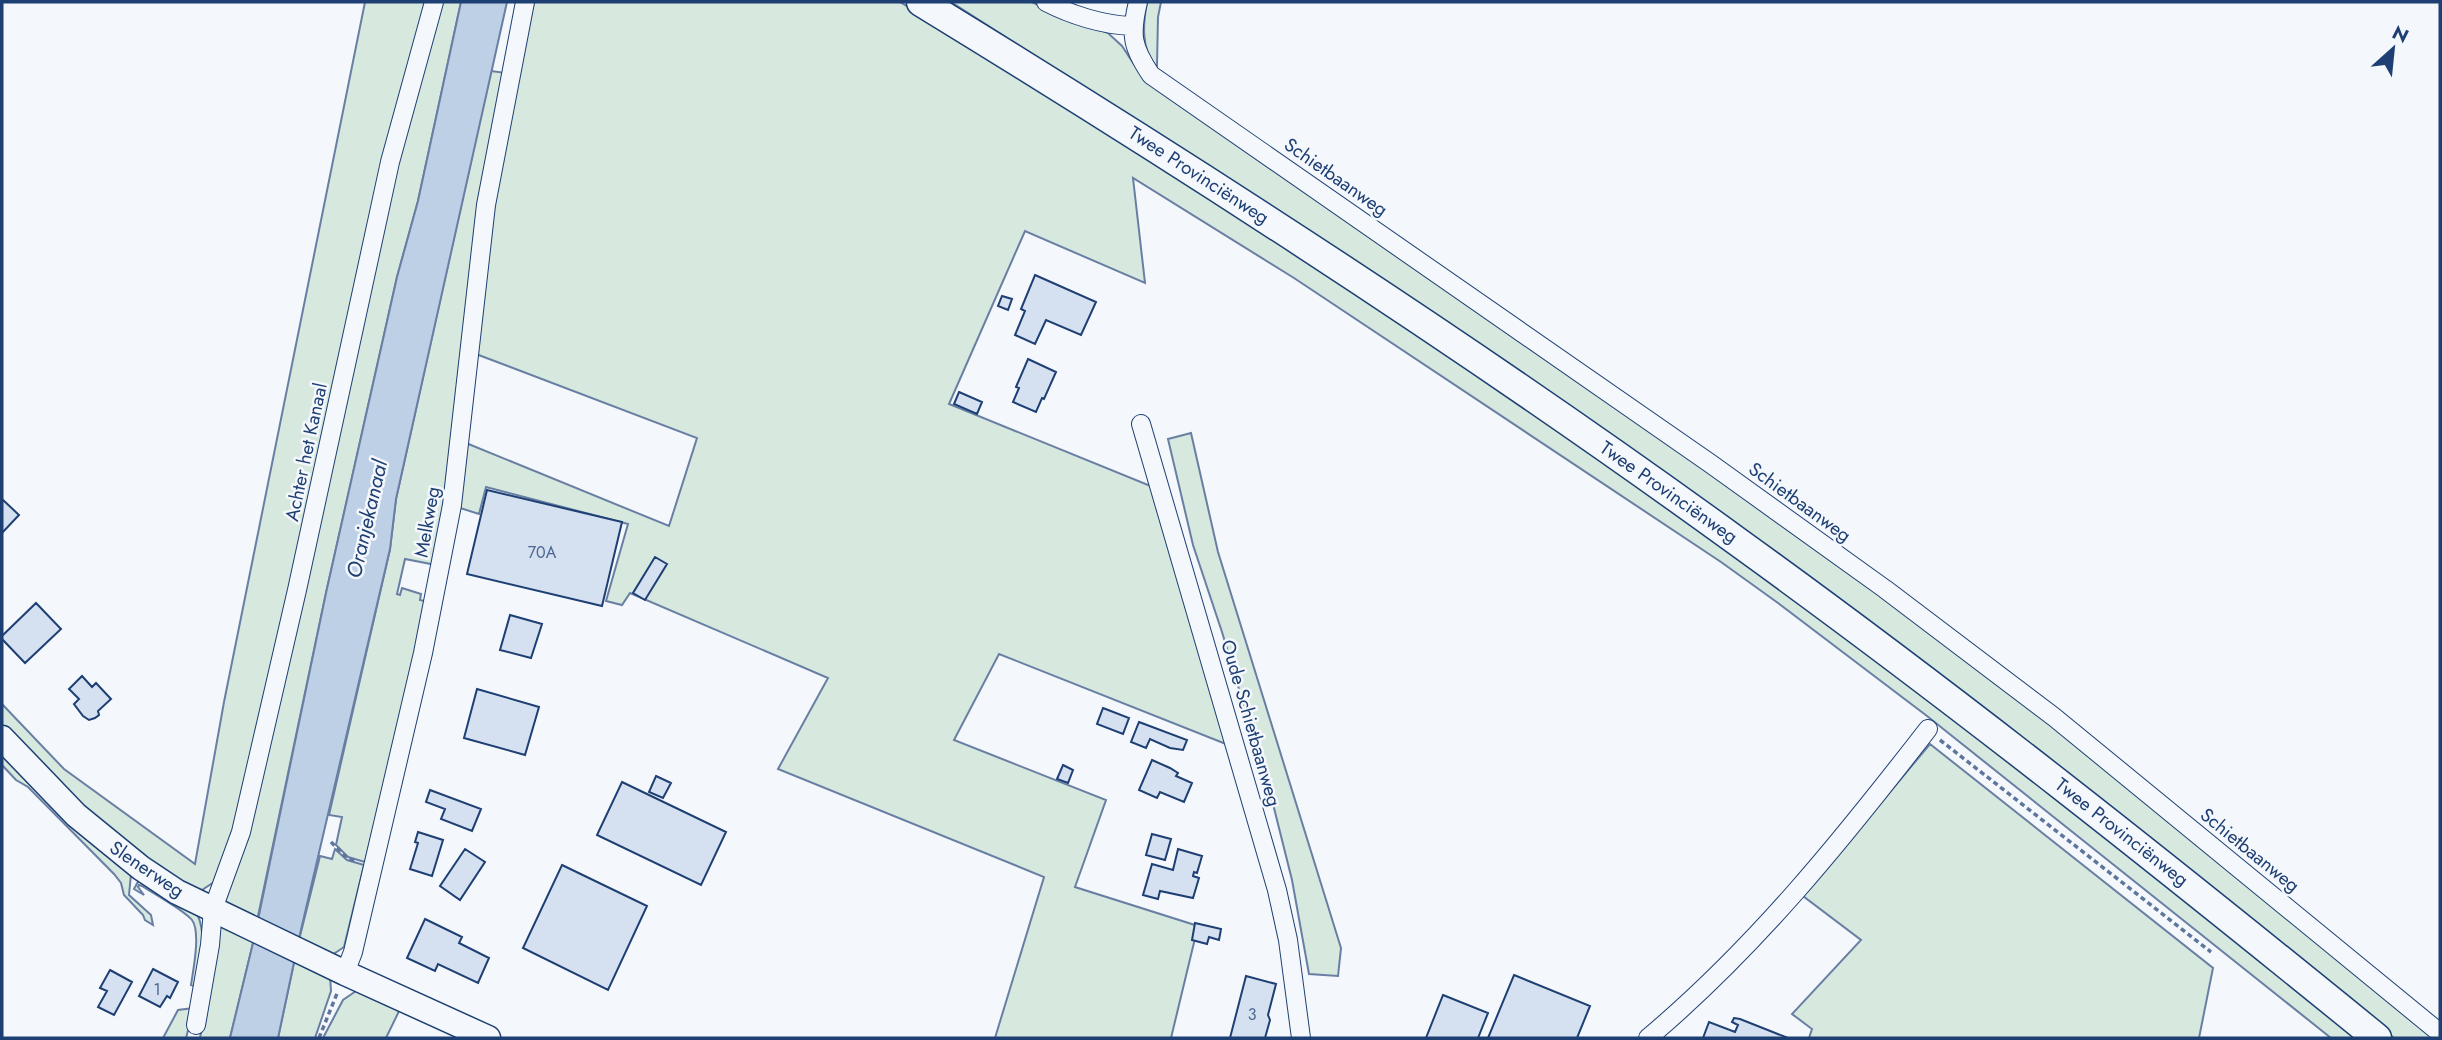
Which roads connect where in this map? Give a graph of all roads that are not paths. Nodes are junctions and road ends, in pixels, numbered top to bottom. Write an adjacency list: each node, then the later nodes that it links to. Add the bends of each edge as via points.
1 (434, 2): 10 (street, Achter het Kanaal, via 390,162)
2 (525, 2): 11 (street, Melkweg, via 486,205 452,505 423,653)
3 (921, 2): 17 (main road, Twee Provinciënweg, via 1332,261 1697,512 2044,771)
4 (1046, 2): 6 (street, via 1079,16)
5 (1138, 2): 6 (street, Schietbaanweg)
6 (1132, 26): 13 (street, Schietbaanweg, via 1137,54 1151,75 1885,589 2054,717)
7 (1141, 424): 15 (street, Oude Schietbaanweg, via 1278,890)
8 (1928, 729): 16 (street, via 1847,835 1781,909 1718,975)
9 (2, 738): 10 (street, Slenerweg, via 107,842 177,892)
10 (223, 914): 11 (street, Slenerweg); 12 (street, Achter het Kanaal, via 210,945)
11 (345, 973): 14 (street, Slenerweg)
12 (196, 1026)
13 (2440, 1033)
14 (488, 1038)
15 (1301, 1038)
16 (1648, 1038)
17 (2377, 1038)

